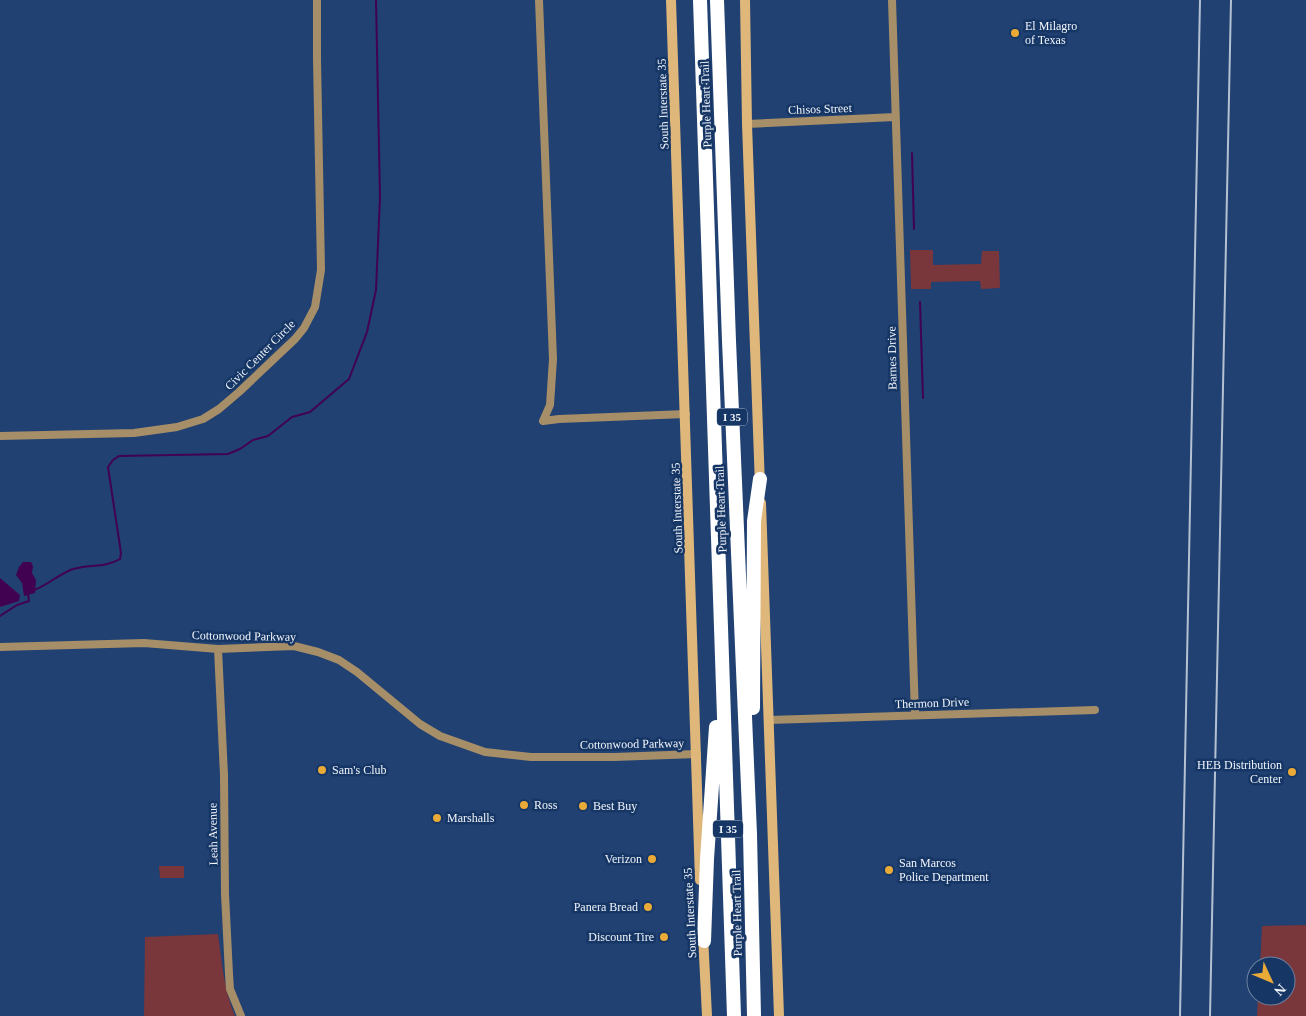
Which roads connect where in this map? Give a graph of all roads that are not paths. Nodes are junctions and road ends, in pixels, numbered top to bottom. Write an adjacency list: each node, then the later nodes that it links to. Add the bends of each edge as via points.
1 (318, 0): 11 (street, Civic Center Circle, via 321,262 315,306 304,328 239,392 203,419 177,427 134,433)
2 (539, 0): 10 (street, via 553,358 550,404 543,421)
3 (671, 0): 10 (main road, South Interstate 35)
4 (700, 0): 13 (highway, Purple Heart Trail / I 35)
5 (717, 0): 20 (highway, Purple Heart Trail / I 35)
6 (745, 0): 9 (main road)
7 (892, 0): 8 (street, Barnes Drive)
8 (895, 117): 9 (street, Chisos Street); 17 (street, Barnes Drive)
9 (746, 124): 12 (main road)
10 (686, 414): 19 (main road, South Interstate 35)
11 (0, 436)
12 (760, 479): 18 (main road); 20 (highway, via 754,522)
13 (721, 642): 21 (highway); 24 (highway, Purple Heart Trail / I 35)
14 (0, 647): 15 (street, Cottonwood Parkway, via 144,643)
15 (218, 649): 19 (street, Cottonwood Parkway, via 294,646 339,660 420,724 440,736 486,752 531,757); 22 (street, Leah Avenue, via 229,974 230,989)
16 (1096, 710): 17 (street, Thermon Drive)
17 (915, 715): 18 (street, Thermon Drive)
18 (770, 720): 26 (main road)
19 (696, 754): 21 (main road, South Interstate 35)
20 (750, 834): 25 (highway, Purple Heart Trail / I 35)
21 (704, 941): 23 (main road, South Interstate 35)
22 (241, 1016)
23 (707, 1016)
24 (734, 1016)
25 (754, 1016)
26 (779, 1016)

